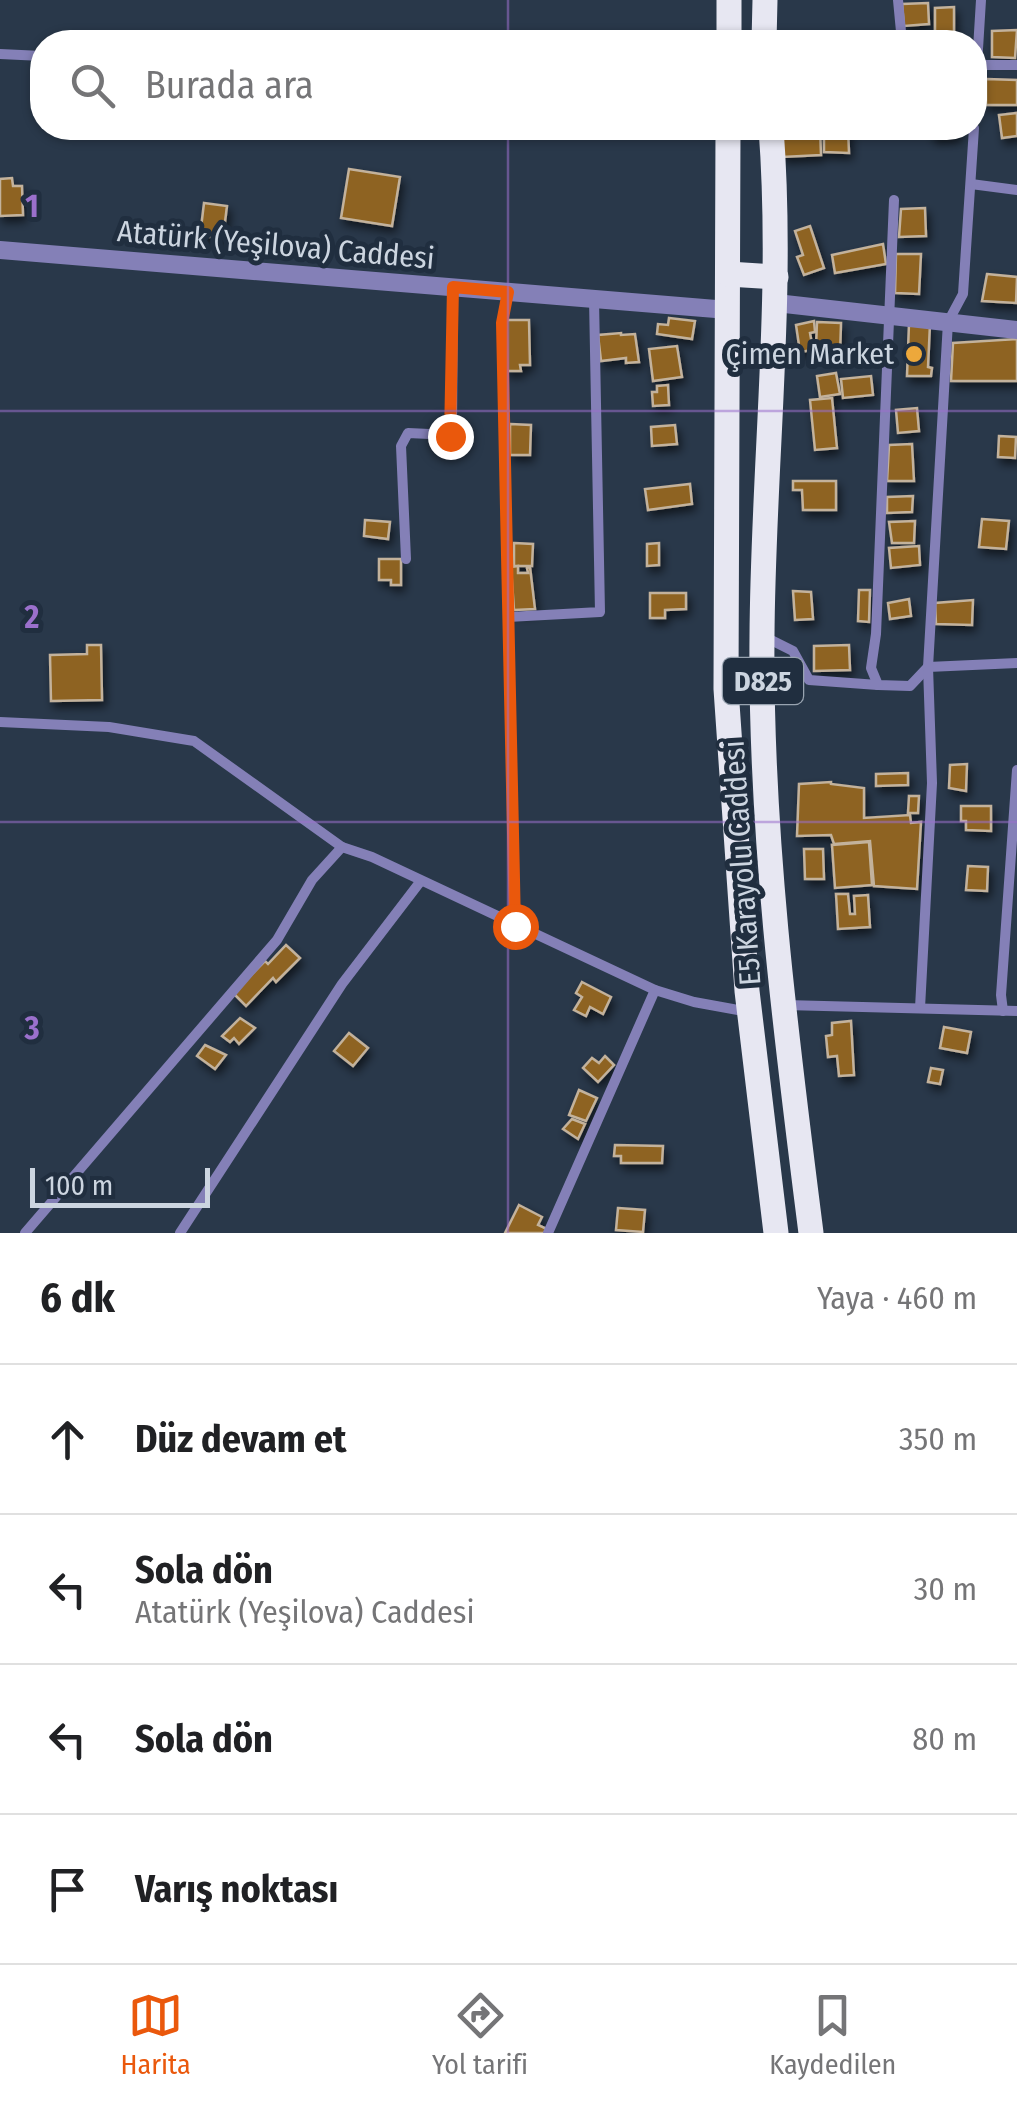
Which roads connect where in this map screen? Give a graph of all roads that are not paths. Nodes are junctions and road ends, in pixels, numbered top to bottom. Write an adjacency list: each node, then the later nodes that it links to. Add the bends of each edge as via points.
1 (729, 0): 5 (highway)
2 (765, 0): 6 (highway)
3 (898, 0): 7 (street)
4 (981, 0): 8 (street)
5 (729, 30)
6 (764, 30)
7 (901, 30)
8 (979, 30)
9 (0, 54): 10 (street)
10 (30, 55)
11 (987, 66): 12 (street)
12 (1017, 66)
13 (728, 140): 20 (highway, E5 Karayolu Caddesi / D825)
14 (772, 140): 24 (highway, E5 Karayolu Caddesi / D825)
15 (973, 140): 16 (street)
16 (971, 184): 17 (street); 27 (street, via 962,294)
17 (1017, 190)
18 (894, 200): 25 (street)
19 (0, 250): 21 (street, Atatürk (Yeşilova) Caddesi)
20 (728, 274): 24 (highway); 26 (highway, E5 Karayolu Caddesi / D825)
21 (453, 287): 22 (street, Atatürk (Yeşilova) Caddesi); 29 (street, via 452,430 450,436 408,433 401,446)
22 (508, 292): 23 (street, Atatürk (Yeşilova) Caddesi); 30 (street, via 502,323)
23 (594, 299): 26 (street, Atatürk (Yeşilova) Caddesi); 30 (street, via 600,612)
24 (775, 302): 25 (street); 26 (highway); 31 (highway, E5 Karayolu Caddesi / D825)
25 (889, 316): 27 (street); 34 (street, via 871,668)
26 (728, 317): 45 (highway, E5 Karayolu Caddesi / D825, via 726,689)
27 (948, 322): 28 (street); 33 (street)
28 (1017, 330)
29 (406, 559)
30 (508, 618): 39 (street)
31 (762, 635): 34 (street, via 793,651 809,680); 41 (highway, E5 Karayolu Caddesi / D825, via 765,783)
32 (1017, 663): 33 (street)
33 (928, 668): 34 (street, via 910,686); 42 (street, via 932,783)
34 (878, 685)
35 (0, 722): 37 (street, via 109,726 194,741)
36 (1017, 770): 43 (street)
37 (342, 847): 38 (street); 46 (street, via 312,880 277,940)
38 (420, 882): 39 (street); 47 (street, via 342,984)
39 (515, 926): 40 (street)
40 (655, 990): 45 (street); 48 (street)
41 (785, 1005): 42 (street); 50 (highway, E5 Karayolu Caddesi / D825)
42 (920, 1008): 43 (street)
43 (1002, 1011): 44 (street)
44 (1017, 1011)
45 (749, 1012): 49 (highway, E5 Karayolu Caddesi / D825)
46 (25, 1233)
47 (180, 1233)
48 (548, 1233)
49 (776, 1233)
50 (811, 1233)

